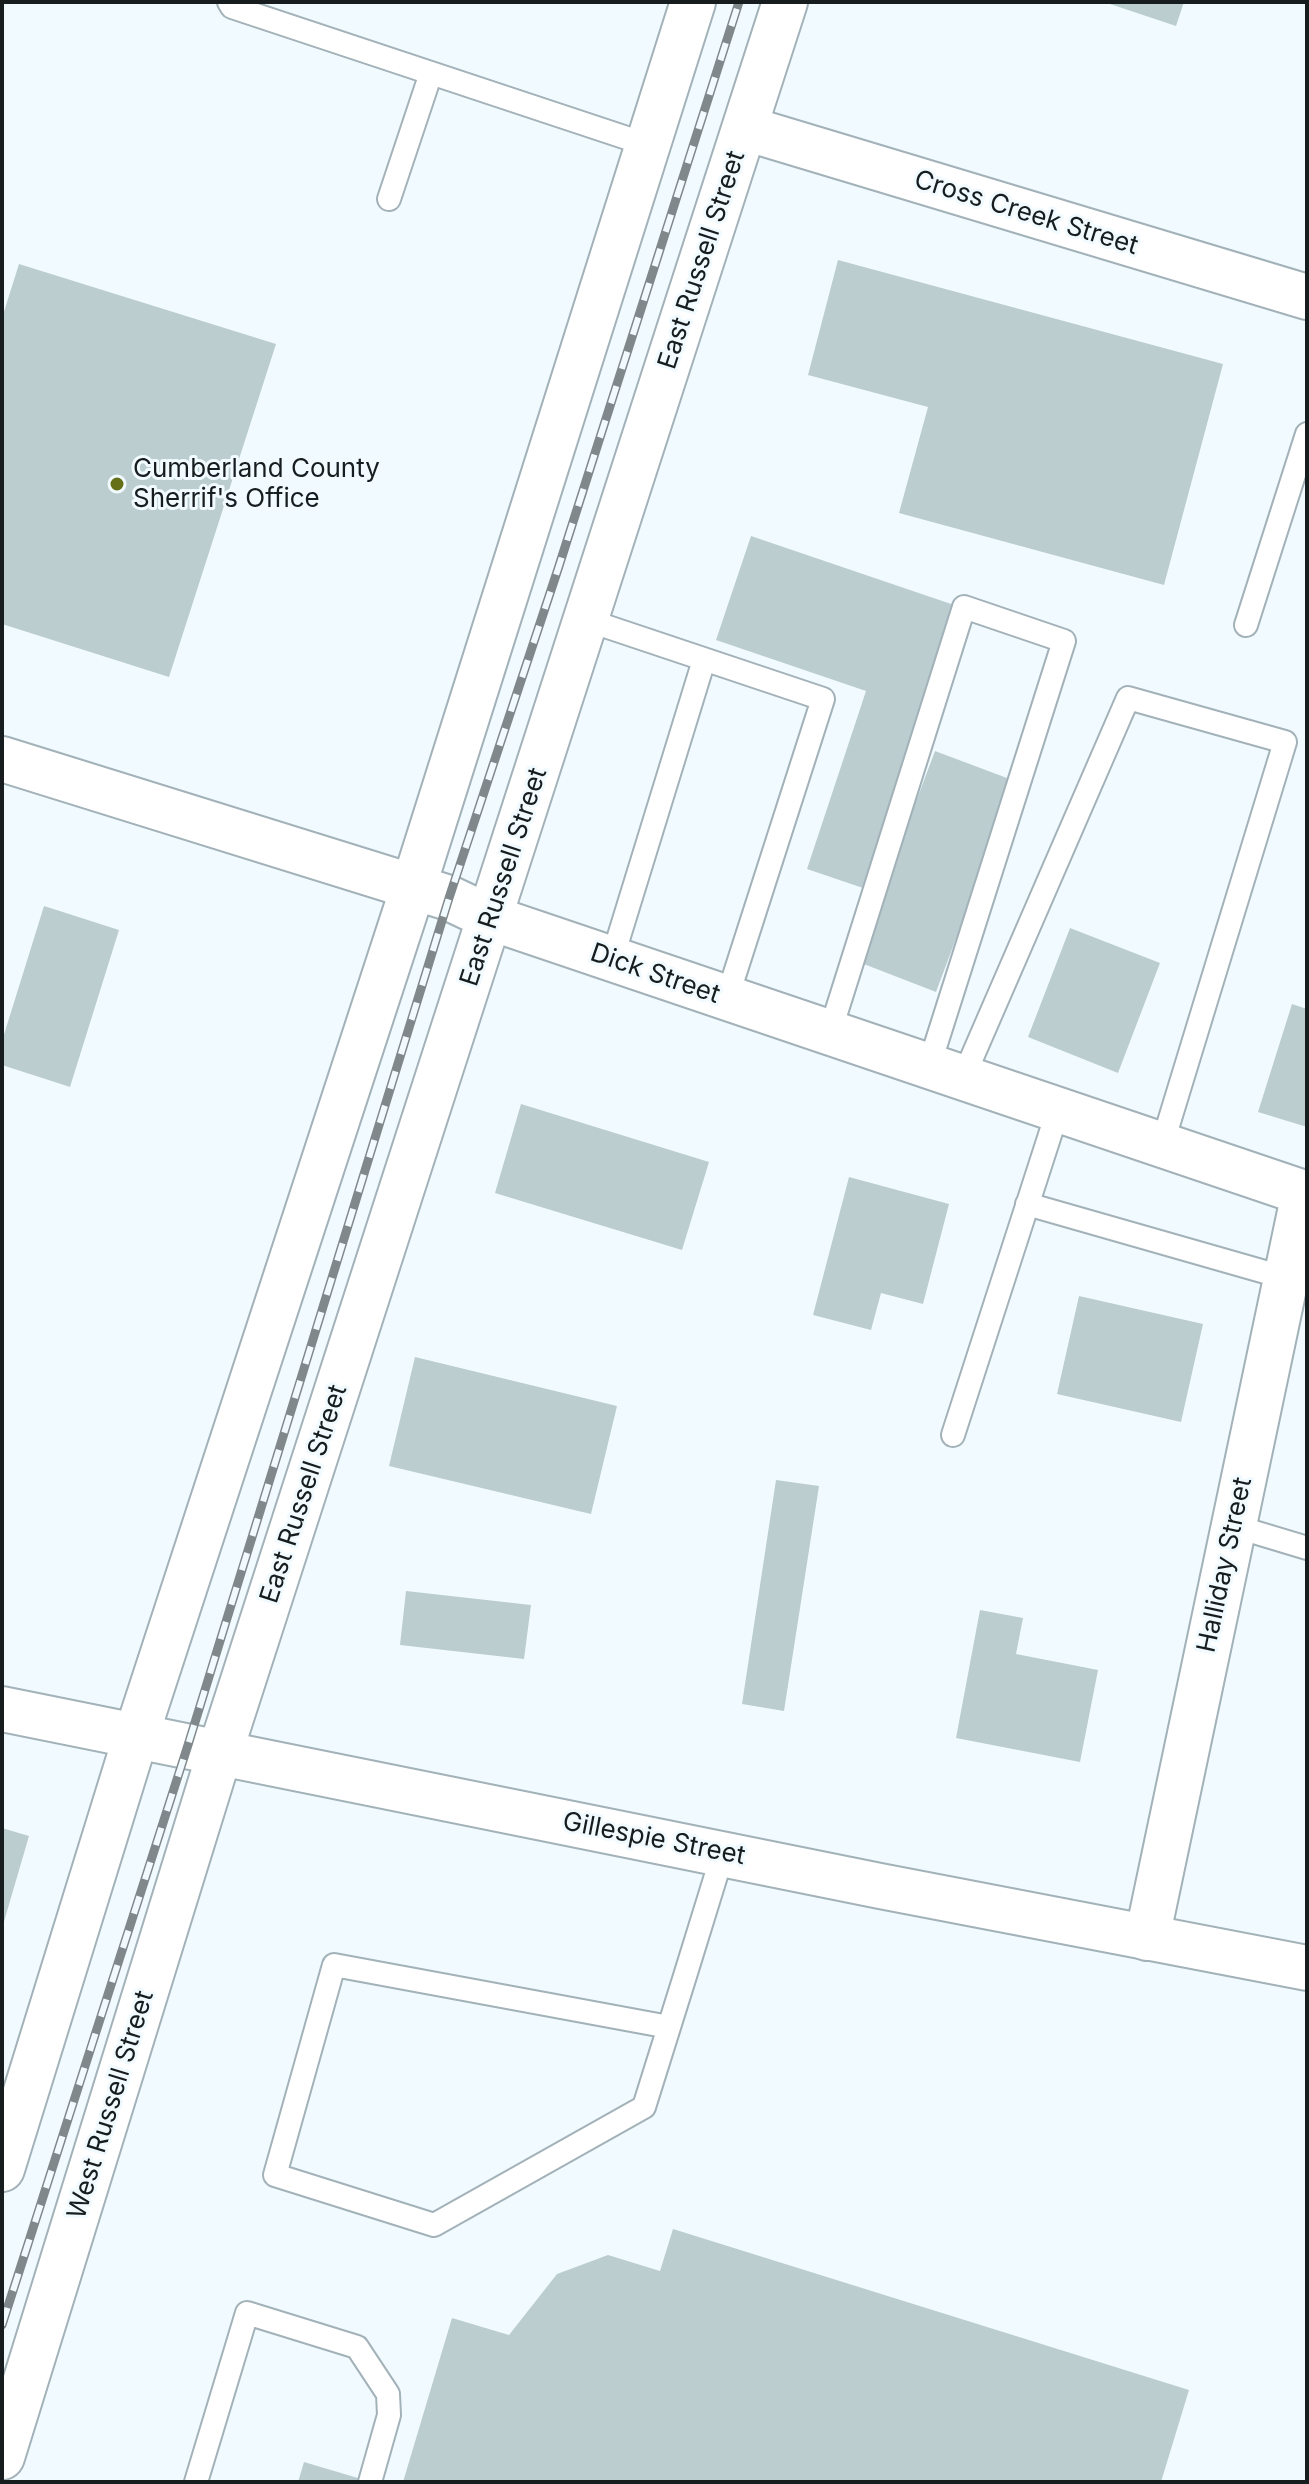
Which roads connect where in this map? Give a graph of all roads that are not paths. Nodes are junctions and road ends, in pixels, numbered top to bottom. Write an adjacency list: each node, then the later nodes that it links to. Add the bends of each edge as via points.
1 (229, 2): 4 (lane)
2 (693, 2): 6 (main road)
3 (785, 2): 5 (main road, East Russell Street)
4 (431, 73): 6 (lane); 7 (lane)
5 (745, 128): 8 (main road, Cross Creek Street); 10 (main road, East Russell Street)
6 (648, 145): 14 (main road)
7 (389, 199)
8 (1307, 297)
9 (1307, 434): 11 (lane)
10 (587, 620): 12 (lane); 15 (main road, East Russell Street)
11 (1246, 625)
12 (704, 660): 16 (lane); 17 (lane, via 823,699)
13 (2, 759): 14 (main road, Dick Street)
14 (413, 888): 15 (main road, Dick Street); 29 (main road)
15 (491, 918): 16 (main road, Dick Street); 30 (main road, East Russell Street)
16 (612, 959): 17 (main road, Dick Street)
17 (727, 998): 18 (main road, Dick Street)
18 (830, 1032): 19 (main road, Dick Street); 19 (lane, via 964,607 1064,641)
19 (946, 1072): 20 (main road, Dick Street); 21 (lane, via 1128,698 1285,742)
20 (1058, 1110): 21 (main road, Dick Street); 23 (lane)
21 (1162, 1145): 22 (main road, Dick Street)
22 (1305, 1194): 24 (main road, Halliday Street)
23 (1027, 1204): 24 (lane); 25 (lane)
24 (1286, 1278): 26 (main road, Halliday Street)
25 (953, 1435)
26 (1234, 1526): 27 (lane); 32 (main road, Halliday Street)
27 (1307, 1548)
28 (2, 1709): 29 (main road, Gillespie Street)
29 (136, 1736): 30 (main road, Gillespie Street); 35 (main road)
30 (220, 1752): 31 (main road, Gillespie Street); 36 (main road, West Russell Street)
31 (723, 1853): 32 (main road, Gillespie Street); 34 (lane)
32 (1147, 1938): 33 (main road, Gillespie Street)
33 (1307, 1968)
34 (669, 2027): 34 (lane, via 644,2107 434,2225 275,2175 334,1965)
35 (2, 2169)
36 (2, 2457)
37 (196, 2482): 38 (lane, via 247,2313 357,2347 388,2394 389,2415)
38 (370, 2482)

